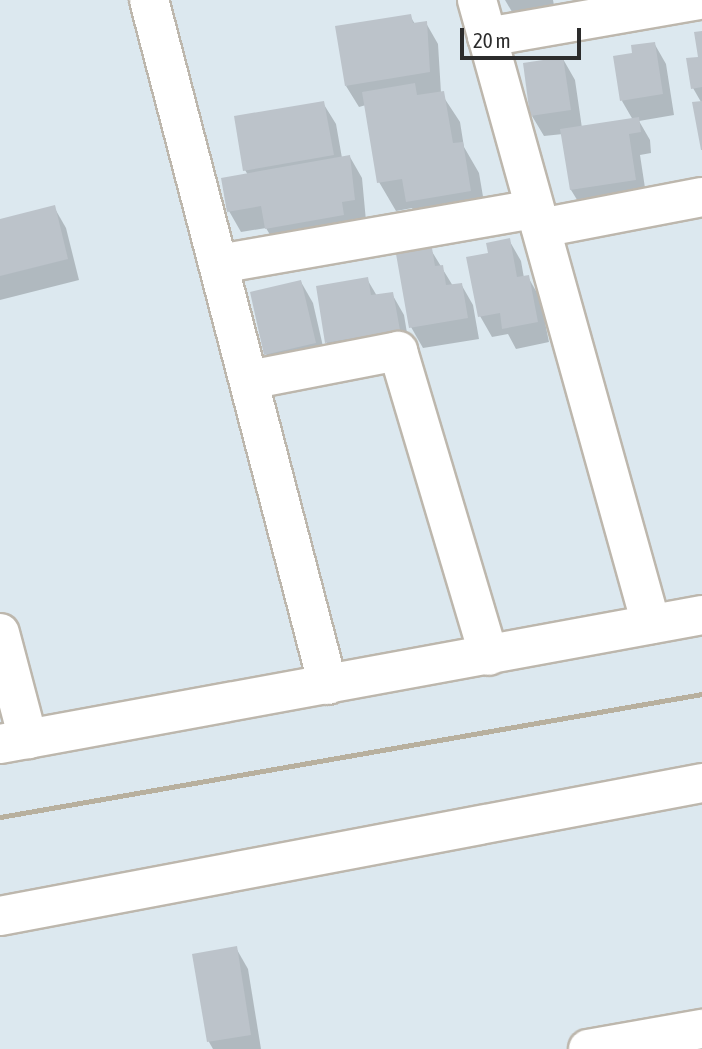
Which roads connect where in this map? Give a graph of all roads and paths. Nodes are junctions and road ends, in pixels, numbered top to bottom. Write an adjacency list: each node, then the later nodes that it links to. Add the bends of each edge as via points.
1 (149, 0): 7 (street)
2 (477, 0): 4 (street)
3 (698, 0): 4 (street)
4 (487, 37): 6 (street)
5 (702, 197): 6 (street)
6 (537, 218): 7 (street); 10 (street)
7 (219, 264): 8 (street)
8 (249, 380): 12 (street, via 398,351); 13 (street)
9 (702, 615): 10 (street)
10 (651, 624): 12 (street)
11 (0, 633): 14 (street)
12 (489, 656): 13 (street)
13 (328, 685): 14 (street)
14 (14, 741)
15 (702, 783): 16 (street)
16 (0, 916)
17 (702, 1029): 18 (street)
18 (588, 1049)

